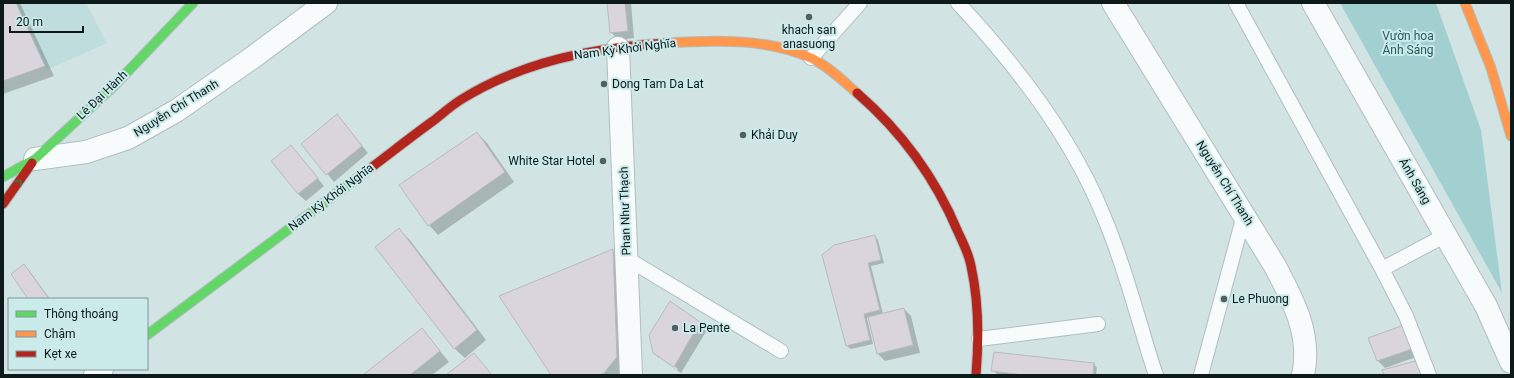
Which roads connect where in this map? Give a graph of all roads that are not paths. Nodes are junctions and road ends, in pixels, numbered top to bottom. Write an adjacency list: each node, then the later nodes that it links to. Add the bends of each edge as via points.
1 (193, 3): 12 (street, Lê Đại Hành, via 114,86)
2 (326, 3): 12 (street, Nguyễn Chí Thanh, via 176,111 128,138 86,152)
3 (860, 3): 10 (lane)
4 (958, 3): 26 (lane, via 989,37 1042,106 1080,165 1104,216 1120,260)
5 (1113, 3): 15 (street, Nguyễn Chí Thanh)
6 (1236, 3): 18 (lane)
7 (1313, 3): 16 (street, Ánh Sáng)
8 (1465, 3): 11 (street, via 1496,81)
9 (618, 48): 10 (street, Nam Kỳ Khởi Nghĩa, via 655,44 740,42 778,48); 17 (street, Phan Như Thạch); 20 (street, Nam Kỳ Khởi Nghĩa, via 555,59 512,74 462,99)
10 (811, 58): 21 (street, Nam Kỳ Khởi Nghĩa, via 851,88 888,121 923,162 950,210 971,263)
11 (1511, 136)
12 (35, 159): 13 (street, Lê Đại Hành); 14 (street, one-way to 12)
13 (3, 177)
14 (3, 204)
15 (1244, 215): 27 (lane); 28 (street, Nguyễn Chí Thanh, via 1275,266 1302,323 1306,364)
16 (1446, 235): 18 (lane); 23 (street, Ánh Sáng, via 1486,306)
17 (626, 258): 22 (lane); 24 (street, Phan Như Thạch)
18 (1382, 269): 29 (lane, via 1406,316)
19 (1098, 324): 21 (lane)
20 (148, 334)
21 (979, 339): 25 (street, Nam Kỳ Khởi Nghĩa)
22 (781, 351)
23 (1511, 362)
24 (631, 375)
25 (976, 375)
26 (1156, 375)
27 (1201, 375)
28 (1303, 375)
29 (1429, 375)

